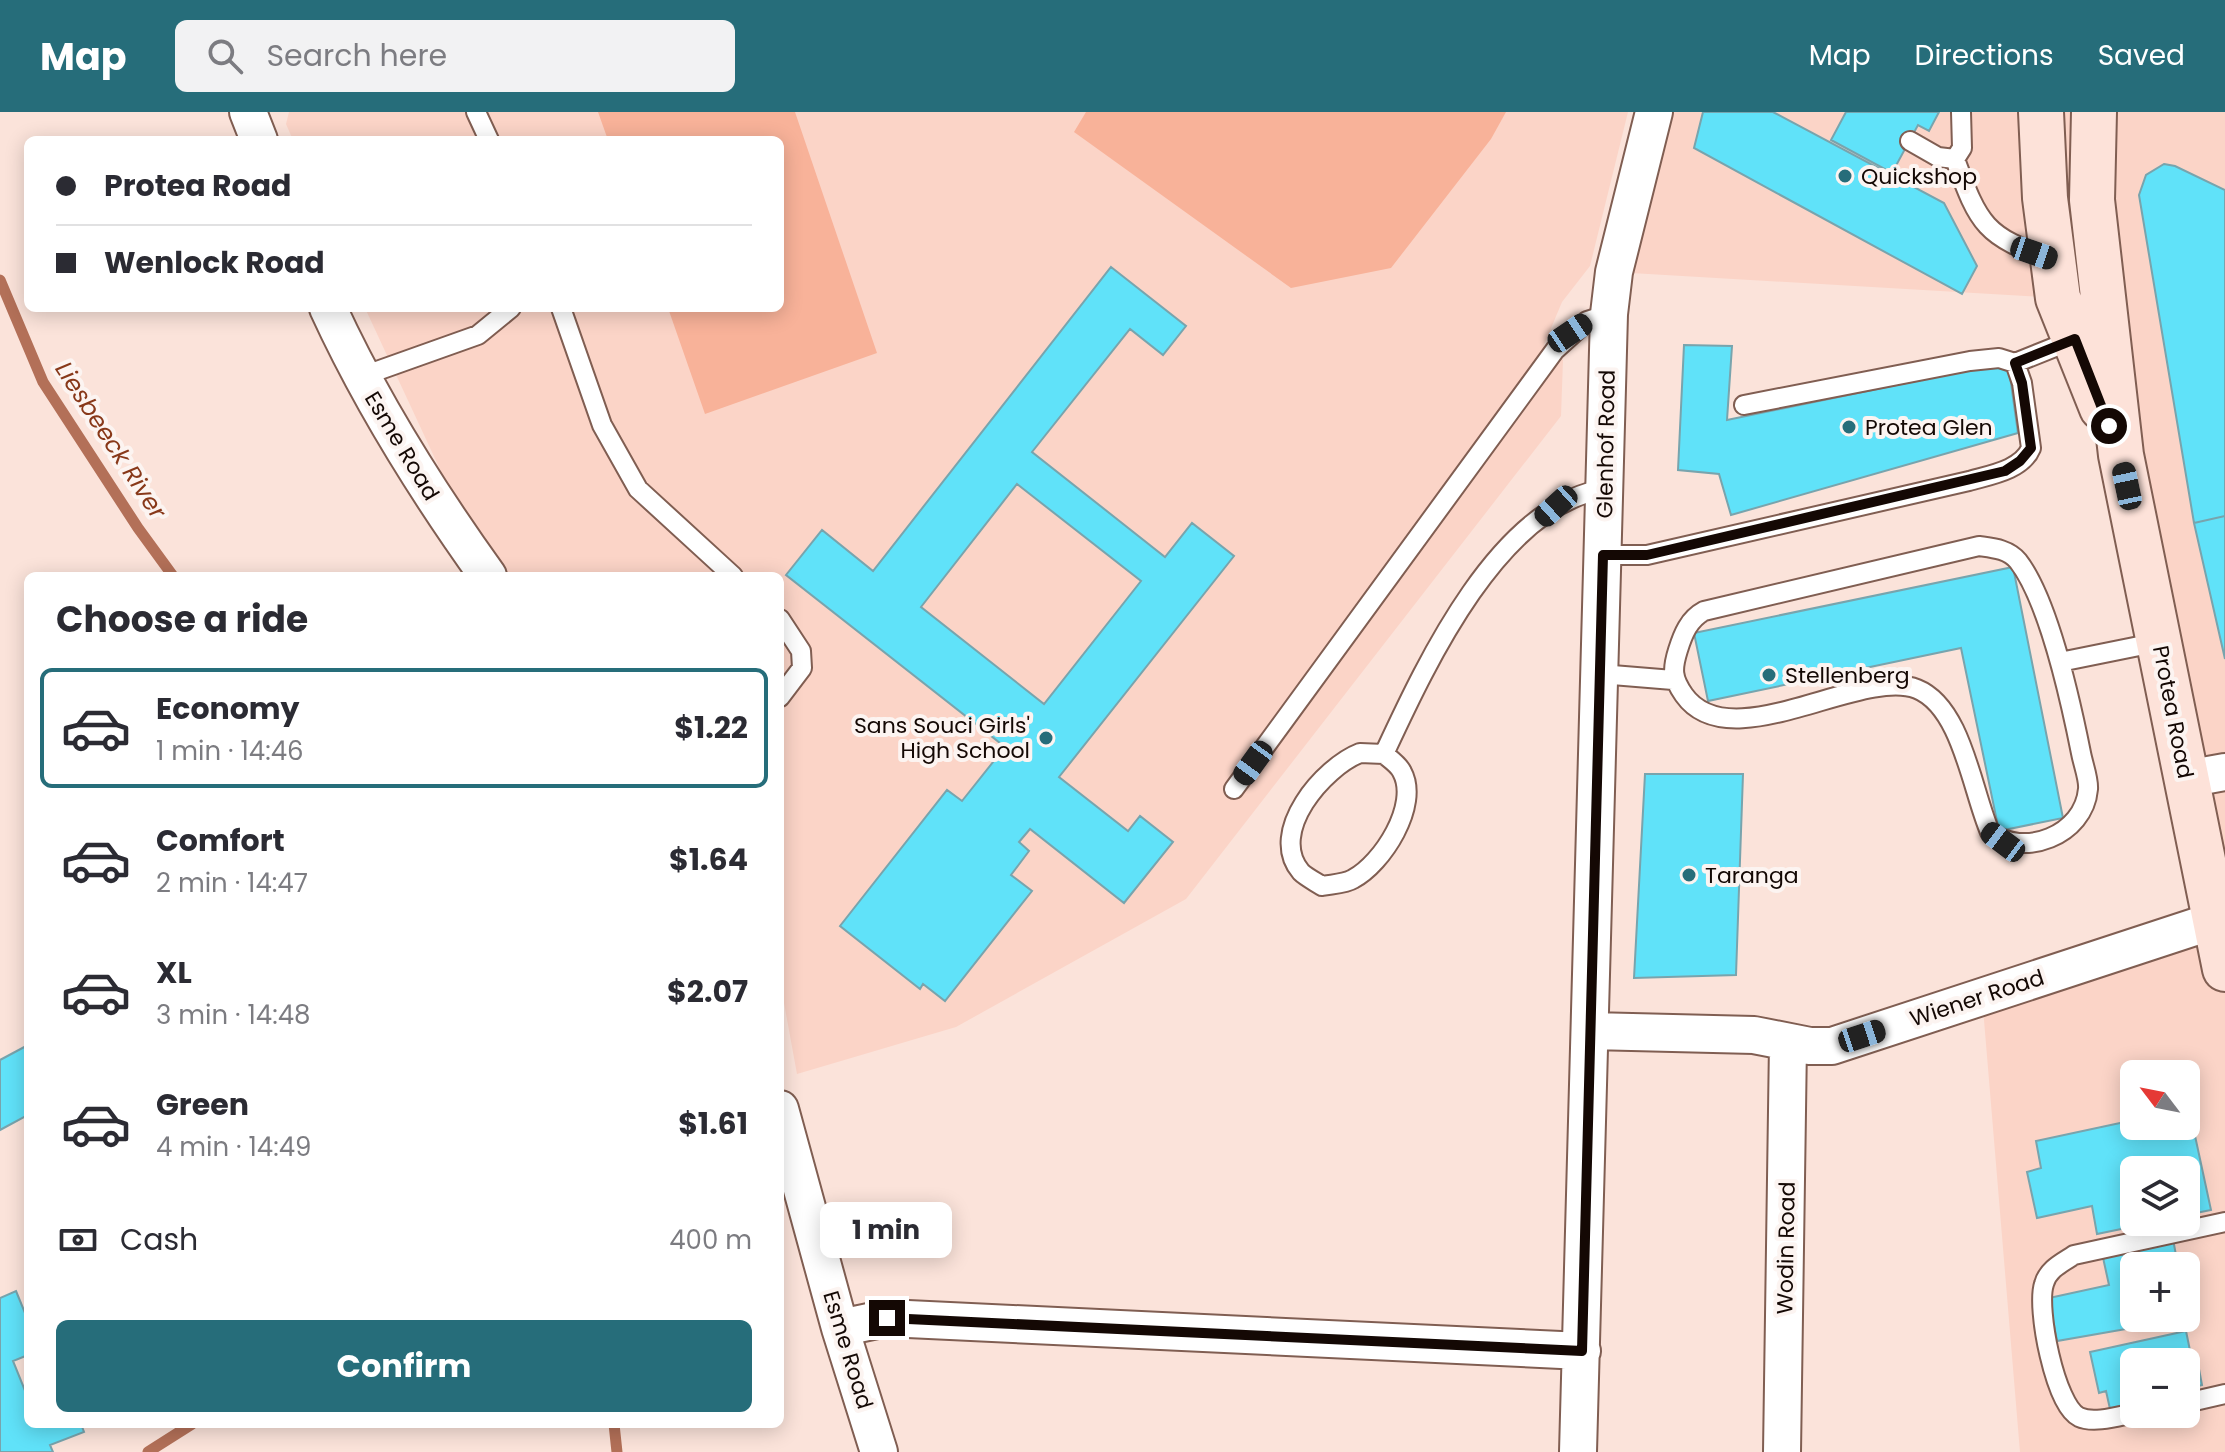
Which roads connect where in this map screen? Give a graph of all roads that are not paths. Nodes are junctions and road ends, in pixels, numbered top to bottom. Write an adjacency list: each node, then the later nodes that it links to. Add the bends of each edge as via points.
1 (248, 112): 7 (street)
2 (476, 112): 8 (lane)
3 (1654, 112): 15 (street, Glenhof Road, via 1614,272)
4 (1961, 112): 10 (lane, via 1962,148)
5 (2041, 112): 11 (main road, Protea Road)
6 (2094, 112): 20 (main road, Protea Road, via 2092,200)
7 (257, 136)
8 (487, 136)
9 (1910, 141): 10 (lane, via 1938,157)
10 (1955, 159): 11 (lane, via 1991,232 2006,244)
11 (2052, 259): 16 (main road, Protea Road, via 2058,298)
12 (330, 312): 18 (street, Esme Road)
13 (506, 312): 18 (lane, via 478,335)
14 (562, 312): 24 (lane, via 602,425 638,489)
15 (1609, 314): 21 (street, Glenhof Road); 33 (lane, via 1587,321 1555,350)
16 (2075, 339): 17 (lane); 20 (main road, Protea Road)
17 (2015, 363): 19 (lane, via 1986,358); 22 (lane, via 2031,448 2005,471 1647,555)
18 (360, 377): 23 (street, Esme Road, via 436,503)
19 (1744, 405)
20 (2121, 455): 26 (main road, Protea Road)
21 (1604, 489): 22 (street, Glenhof Road); 31 (lane, via 1556,506 1487,572 1428,660)
22 (1603, 555): 28 (street, Glenhof Road)
23 (485, 572)
24 (729, 572)
25 (784, 625): 30 (lane, via 801,651 802,668)
26 (2159, 641): 27 (lane); 32 (main road, Protea Road)
27 (2060, 662): 29 (lane, via 2017,561 2008,552 1979,546 1704,611 1688,626 1673,665); 29 (lane, via 2088,789 2065,829 2023,845 2003,842 1990,832 1951,722 1934,699 1917,689 1886,687 1741,720 1690,704)
28 (1600, 674): 29 (lane); 36 (street, Glenhof Road)
29 (1673, 680)
30 (784, 692)
31 (1384, 754): 31 (lane, via 1402,771 1407,788 1391,843 1351,881 1322,886 1301,872 1291,851 1293,826 1320,783 1345,759 1360,753)
32 (2206, 775): 34 (main road, Protea Road)
33 (1234, 789)
34 (2216, 920): 35 (main road, Protea Road); 37 (street, Wiener Road, via 1832,1046)
35 (2225, 969)
36 (1591, 1031): 37 (street, Wiener Road, via 1754,1035); 41 (street, Glenhof Road)
37 (1788, 1043): 47 (street, Wodin Road)
38 (784, 1124): 40 (street, Esme Road)
39 (2225, 1222): 44 (lane, via 2074,1255 2044,1281 2045,1322 2063,1401 2088,1420)
40 (840, 1328): 41 (street, via 887,1318); 45 (street, Esme Road)
41 (1582, 1351): 46 (street, Glenhof Road)
42 (2225, 1394): 43 (lane)
43 (2200, 1400)
44 (2120, 1415)
45 (879, 1452)
46 (1578, 1452)
47 (1782, 1452)

